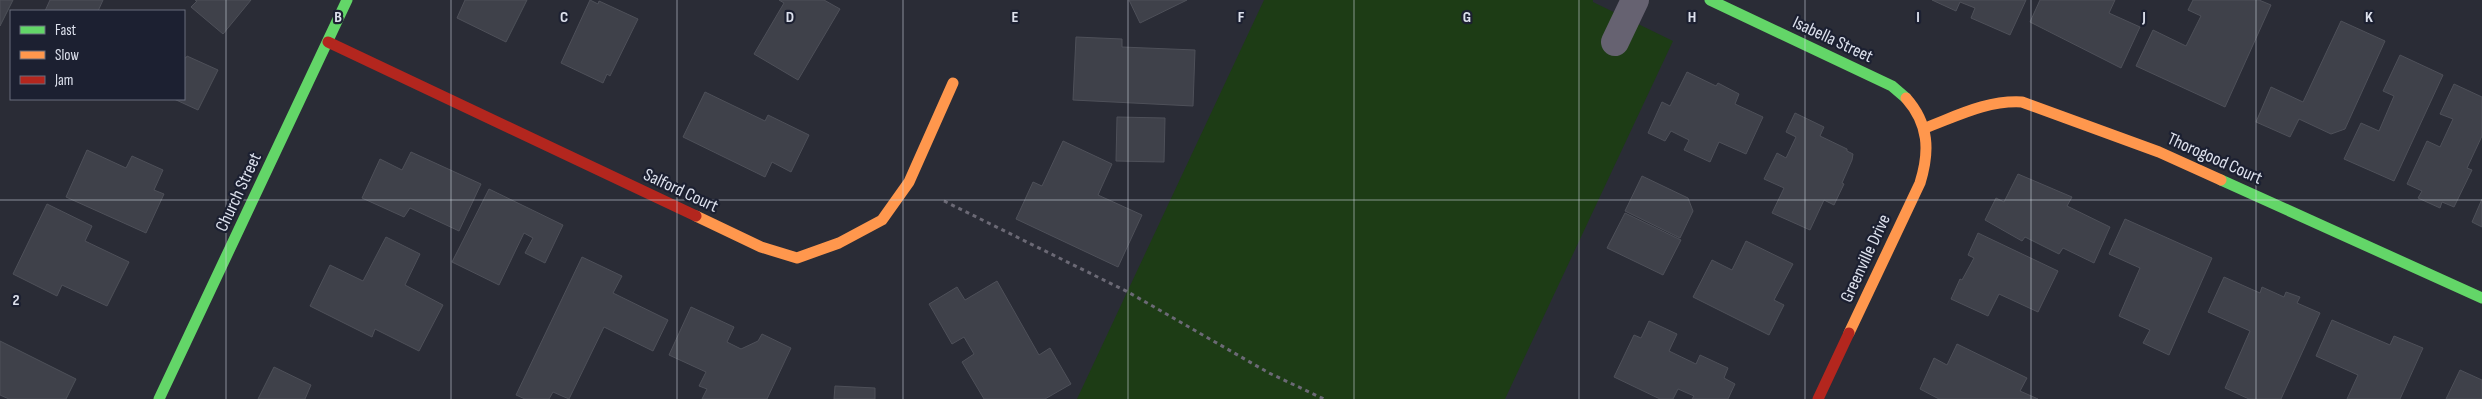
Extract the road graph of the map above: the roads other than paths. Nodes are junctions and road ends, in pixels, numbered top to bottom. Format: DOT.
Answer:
graph roads {
  1 [pos="347,0"];
  2 [pos="1635,0"];
  3 [pos="1710,0"];
  4 [pos="328,42"];
  5 [pos="1615,42"];
  6 [pos="953,83"];
  7 [pos="1925,128"];
  8 [pos="2482,298"];
  9 [pos="159,399"];
  10 [pos="1818,399"];
  1 -- 4 [label="street, Church Street"];
  2 -- 5 [label="street"];
  3 -- 7 [label="street, Isabella Street"];
  4 -- 6 [label="street, Salford Court"];
  4 -- 9 [label="street, Church Street"];
  7 -- 8 [label="street, Thorogood Court"];
  7 -- 10 [label="street, Greenville Drive"];
}
